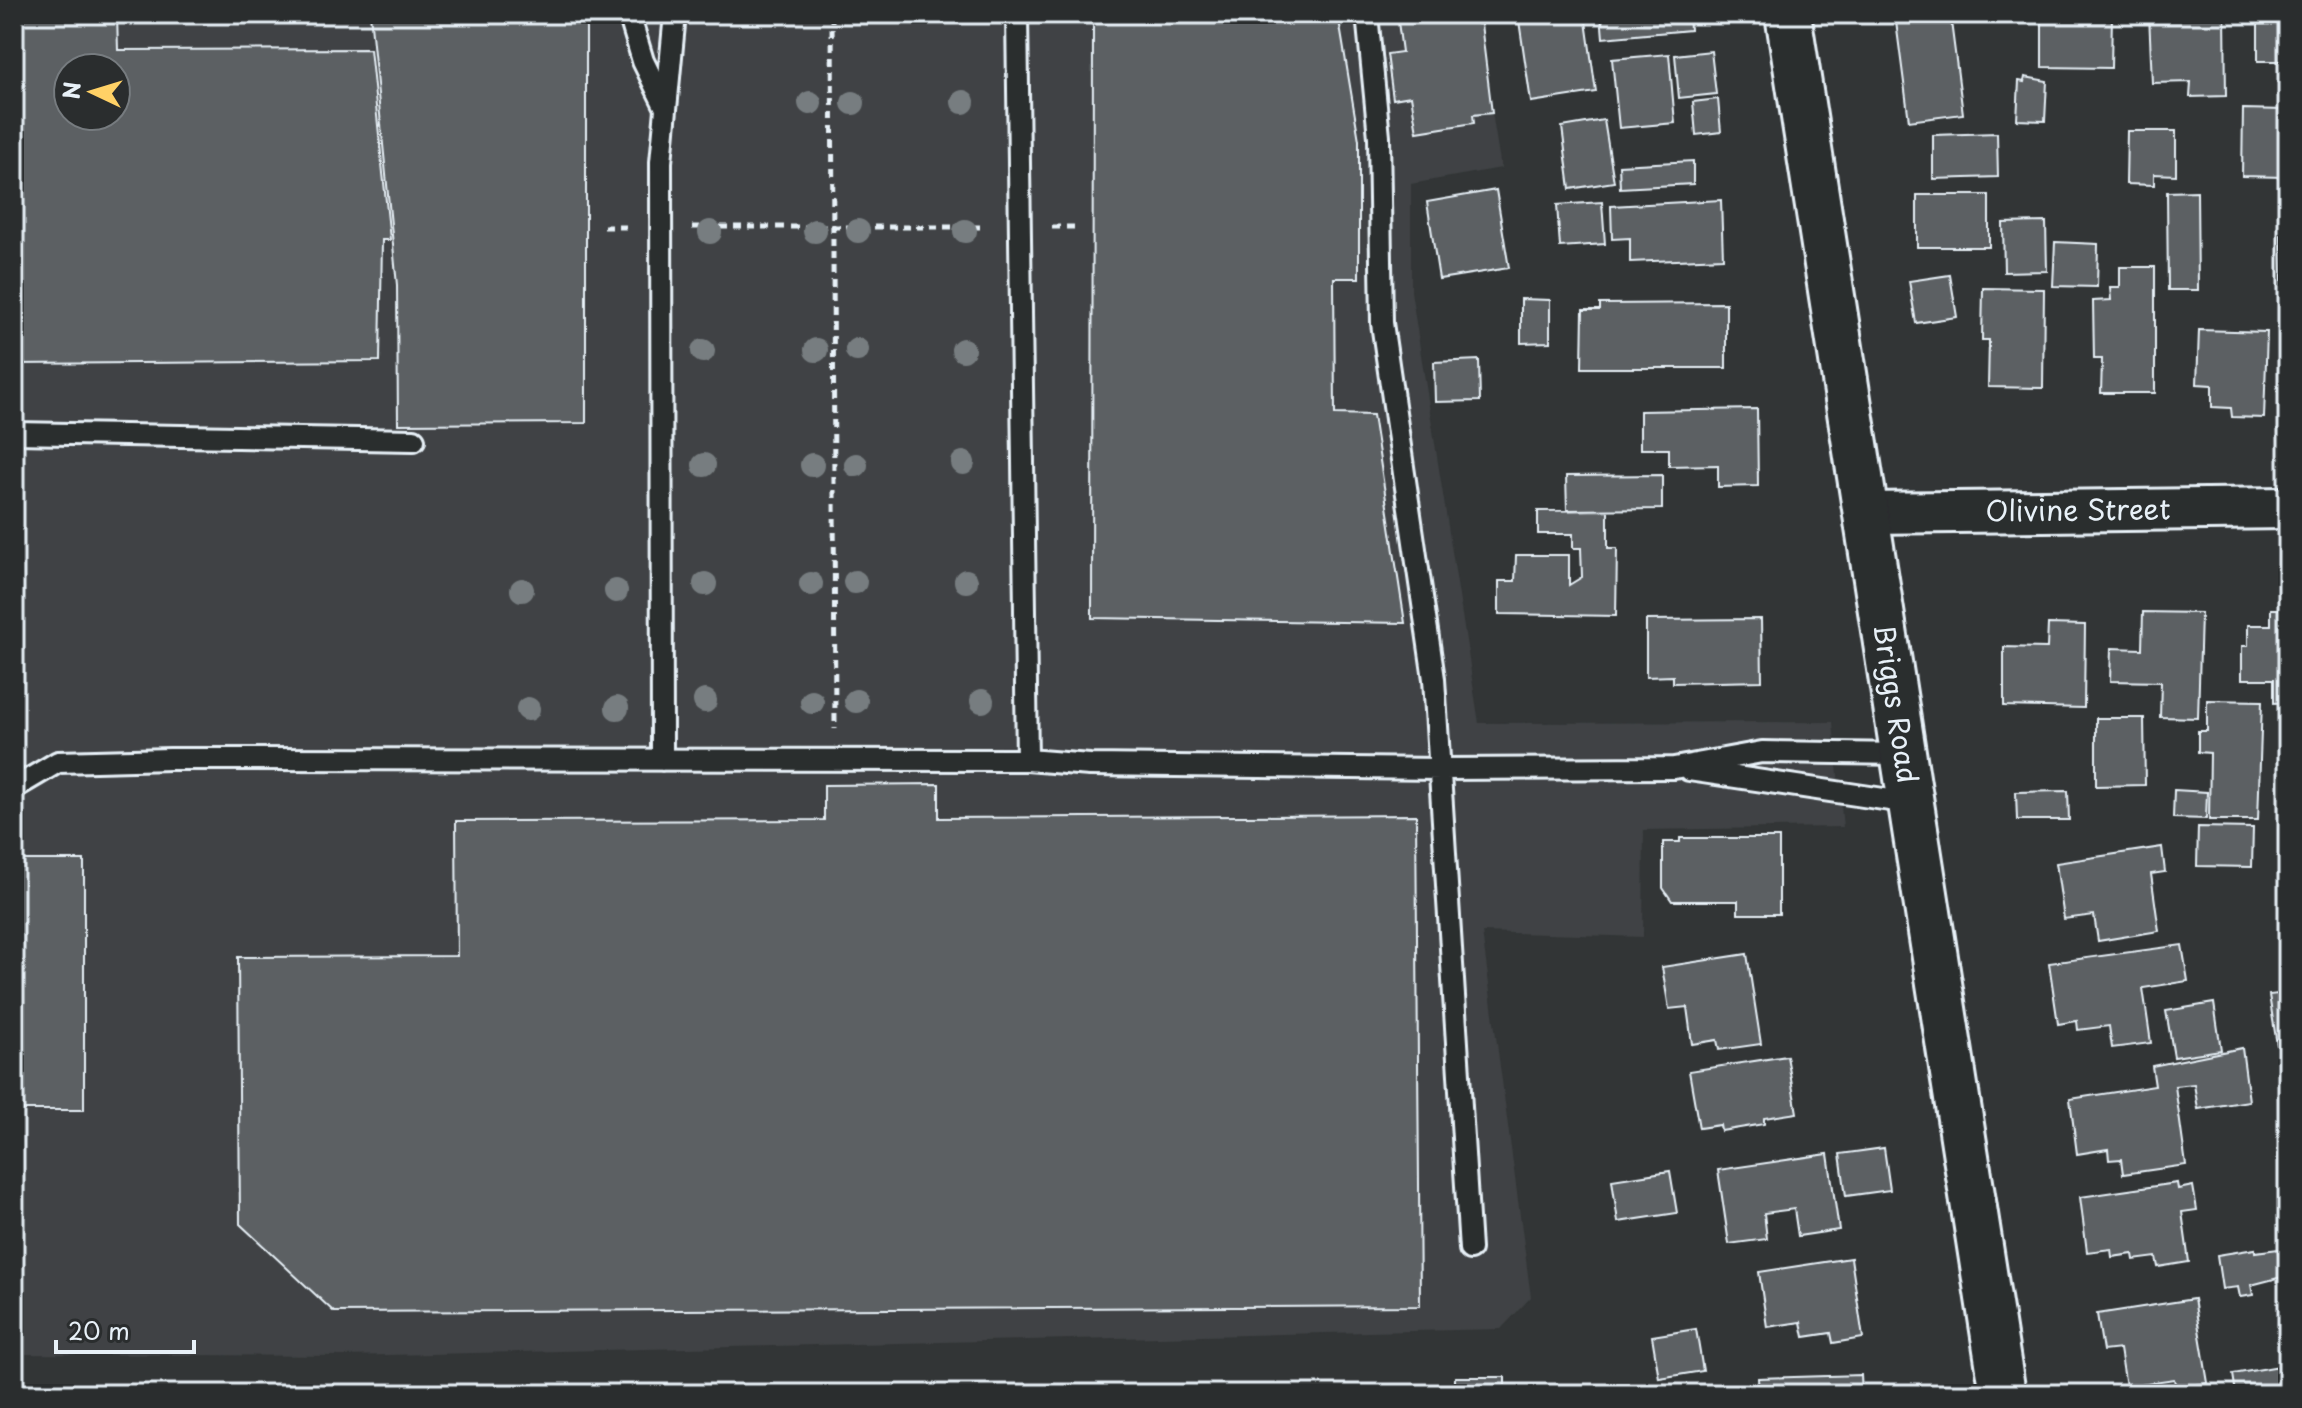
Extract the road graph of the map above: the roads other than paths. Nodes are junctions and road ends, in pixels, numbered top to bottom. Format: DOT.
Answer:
graph roads {
  1 [pos="629,14"];
  2 [pos="675,14"];
  3 [pos="1017,14"];
  4 [pos="1367,14"];
  5 [pos="1788,14"];
  6 [pos="666,108"];
  7 [pos="14,433"];
  8 [pos="414,440"];
  9 [pos="2288,508"];
  10 [pos="1866,513"];
  11 [pos="1903,754"];
  12 [pos="662,760"];
  13 [pos="1027,760"];
  14 [pos="1674,768"];
  15 [pos="1441,769"];
  16 [pos="14,788"];
  17 [pos="1910,803"];
  18 [pos="1470,1249"];
  19 [pos="2003,1394"];
  1 -- 6 [label="lane"];
  2 -- 6 [label="lane"];
  3 -- 13 [label="lane"];
  4 -- 15 [label="lane"];
  5 -- 10 [label="main road, Briggs Road"];
  6 -- 12 [label="lane"];
  7 -- 8 [label="lane"];
  9 -- 10 [label="street, Olivine Street"];
  10 -- 11 [label="main road, Briggs Road"];
  11 -- 14 [label="lane"];
  11 -- 17 [label="main road, Briggs Road"];
  12 -- 13 [label="lane"];
  12 -- 16 [label="lane"];
  13 -- 15 [label="lane"];
  14 -- 15 [label="lane"];
  14 -- 17 [label="lane"];
  15 -- 18 [label="lane"];
  17 -- 19 [label="main road, Briggs Road"];
}
